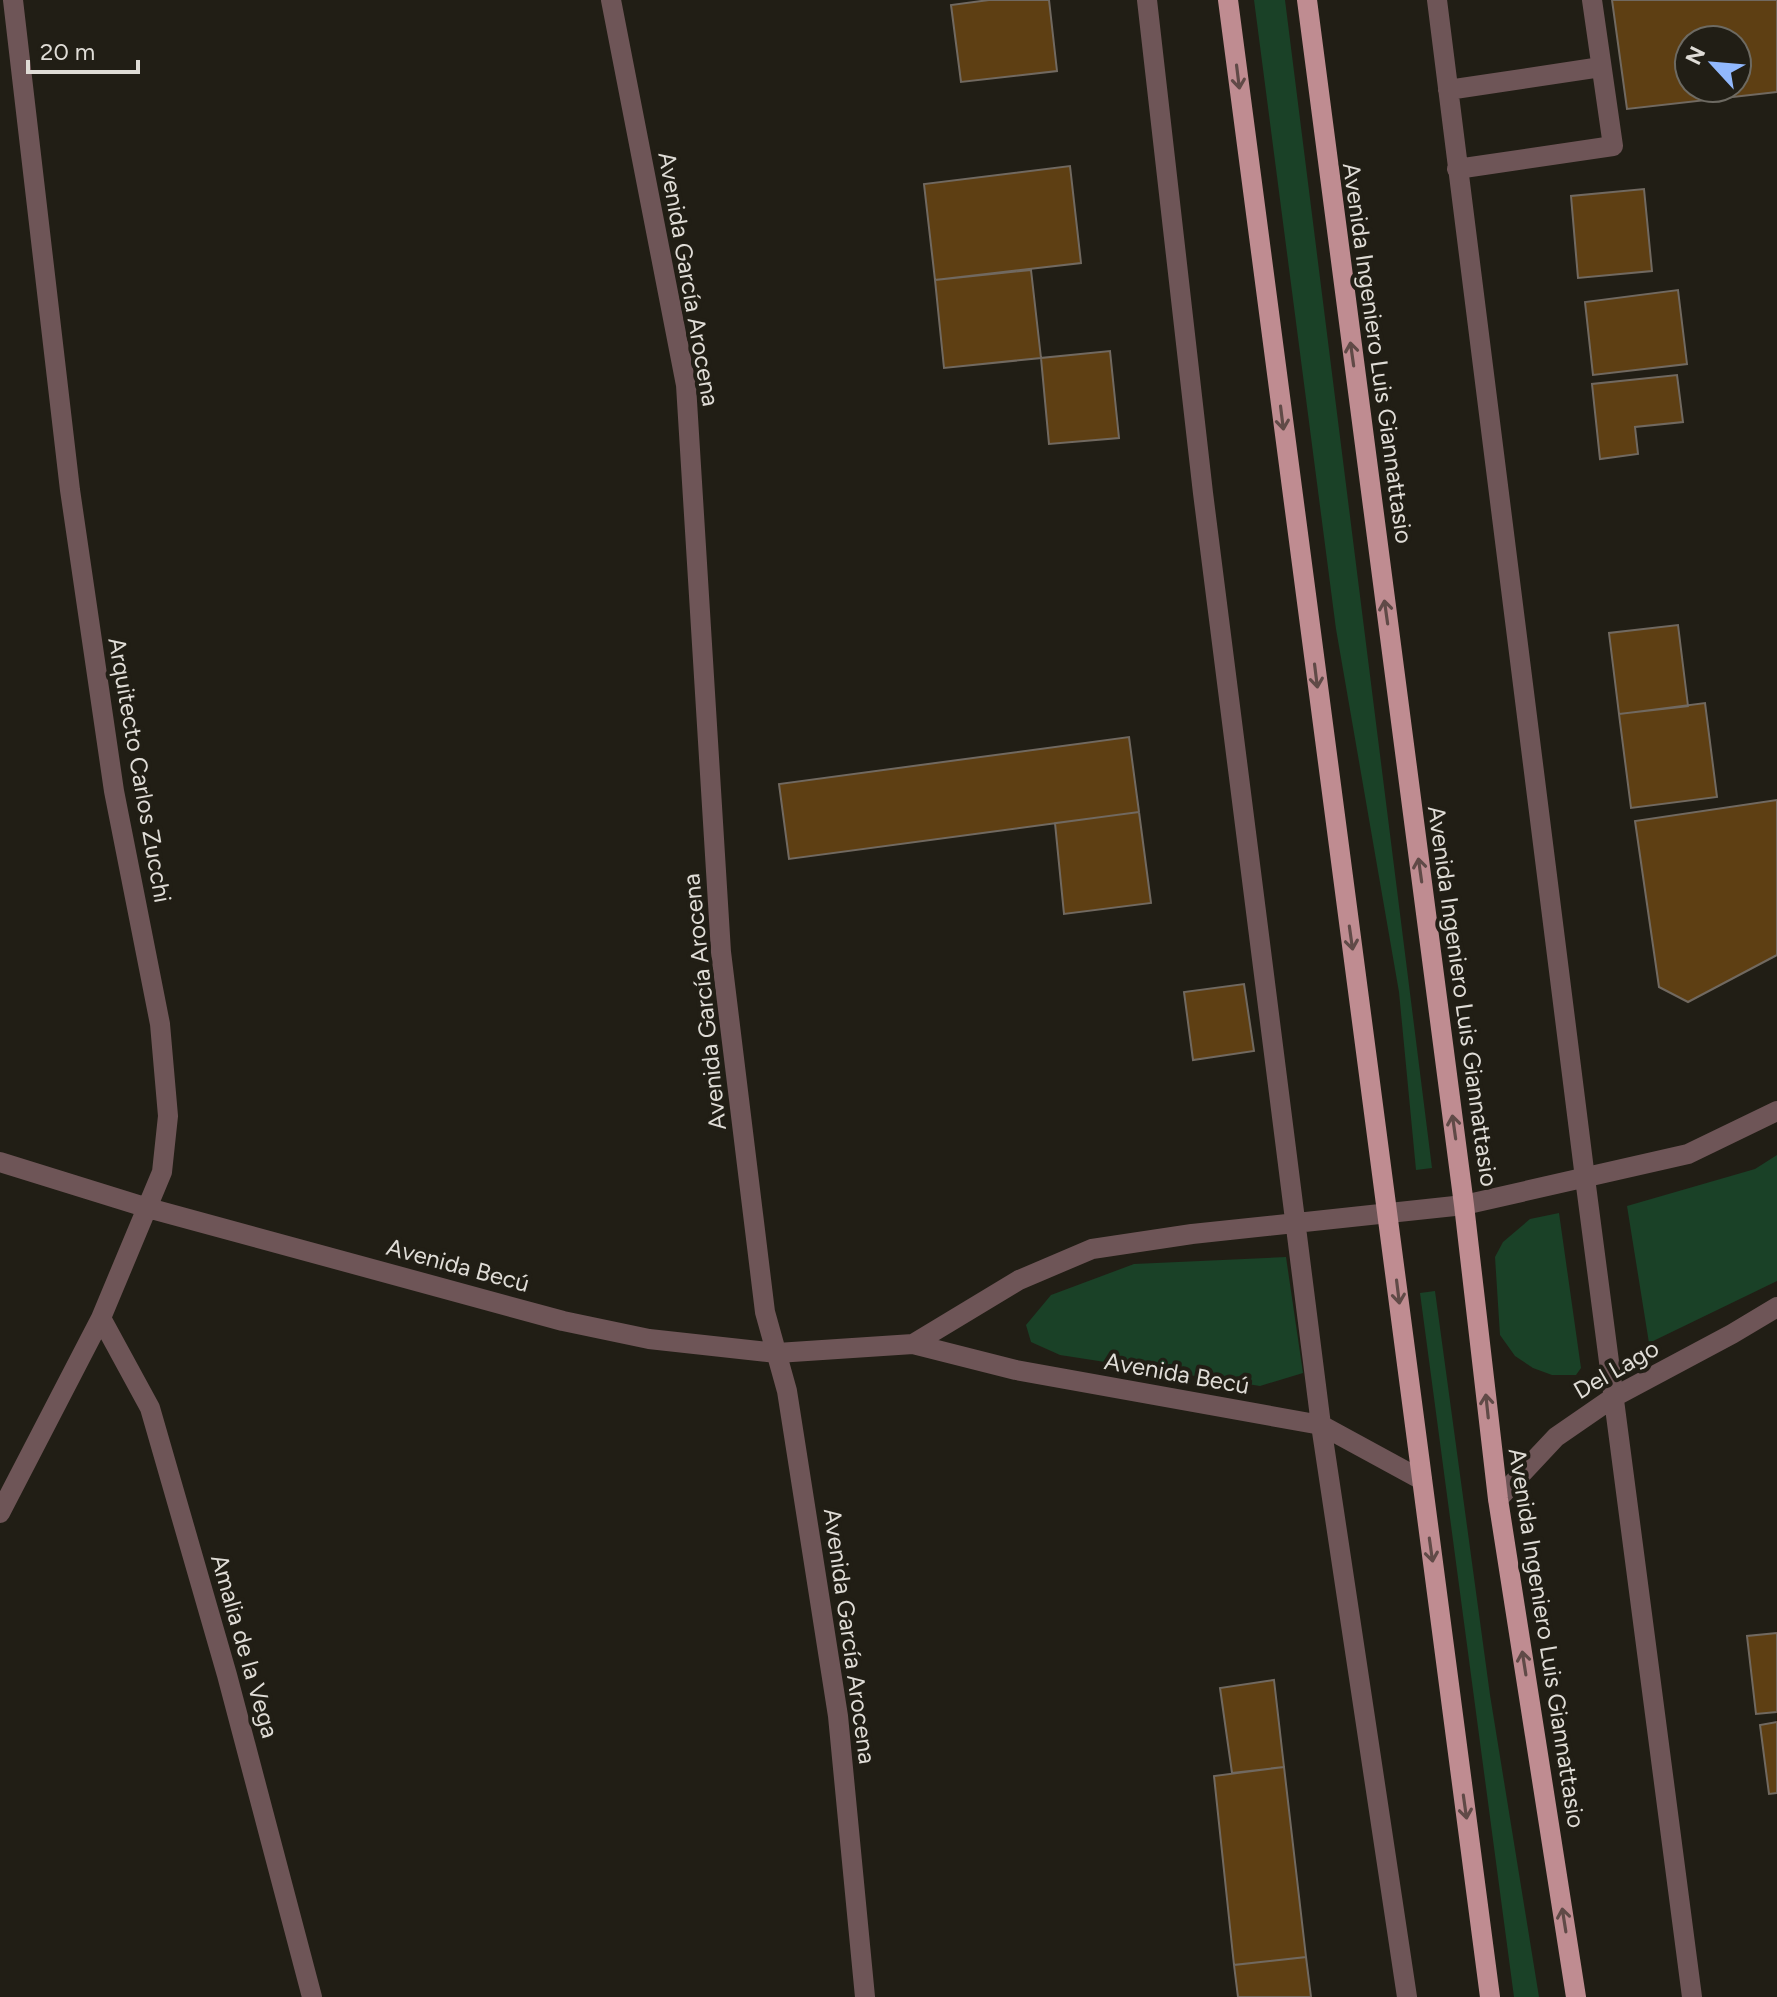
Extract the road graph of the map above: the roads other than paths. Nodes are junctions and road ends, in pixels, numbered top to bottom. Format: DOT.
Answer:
graph roads {
  1 [pos="13,0"];
  2 [pos="611,0"];
  3 [pos="1147,0"];
  4 [pos="1228,0"];
  5 [pos="1307,0"];
  6 [pos="1592,0"];
  7 [pos="1444,1"];
  8 [pos="1601,67"];
  9 [pos="1448,90"];
  10 [pos="1457,169"];
  11 [pos="1777,1111"];
  12 [pos="0,1162"];
  13 [pos="1585,1178"];
  14 [pos="1464,1205"];
  15 [pos="148,1208"];
  16 [pos="1388,1214"];
  17 [pos="1297,1224"];
  18 [pos="1777,1307"];
  19 [pos="101,1318"];
  20 [pos="913,1344"];
  21 [pos="777,1353"];
  22 [pos="1614,1397"];
  23 [pos="1321,1425"];
  24 [pos="1422,1480"];
  25 [pos="1498,1499"];
  26 [pos="0,1513"];
  27 [pos="312,1997"];
  28 [pos="865,1997"];
  29 [pos="1407,1997"];
  30 [pos="1490,1997"];
  31 [pos="1576,1997"];
  32 [pos="1692,1997"];
  1 -- 15 [label="street, Arquitecto Carlos Zucchi"];
  2 -- 21 [label="street, Avenida García Arocena"];
  3 -- 17 [label="street"];
  4 -- 16 [label="main road, one-way"];
  14 -- 5 [label="main road, Avenida Ingeniero Luis Giannattasio, one-way"];
  6 -- 8 [label="street"];
  7 -- 9 [label="street"];
  8 -- 9 [label="street"];
  8 -- 10 [label="street"];
  9 -- 10 [label="street"];
  10 -- 13 [label="street"];
  11 -- 13 [label="street, Avenida Becú"];
  12 -- 15 [label="street, Avenida Becú"];
  13 -- 14 [label="street, Avenida Becú"];
  13 -- 22 [label="street"];
  14 -- 16 [label="street, Avenida Becú"];
  25 -- 14 [label="main road, Avenida Ingeniero Luis Giannattasio, one-way"];
  15 -- 19 [label="street, Arquitecto Carlos Zucchi"];
  15 -- 21 [label="street, Avenida Becú"];
  16 -- 17 [label="street, Avenida Becú"];
  16 -- 24 [label="main road, one-way"];
  17 -- 20 [label="street, Avenida Becú"];
  17 -- 23 [label="street"];
  18 -- 22 [label="street, Del Lago"];
  19 -- 26 [label="street, Arquitecto Carlos Zucchi"];
  19 -- 27 [label="street, Amalia de la Vega"];
  20 -- 21 [label="street, Avenida Becú"];
  20 -- 23 [label="street, Avenida Becú"];
  21 -- 28 [label="street, Avenida García Arocena"];
  22 -- 25 [label="street, Del Lago"];
  22 -- 32 [label="street"];
  23 -- 24 [label="street, Avenida Becú"];
  23 -- 29 [label="street"];
  24 -- 30 [label="main road, one-way"];
  31 -- 25 [label="main road, Avenida Ingeniero Luis Giannattasio, one-way"];
}
